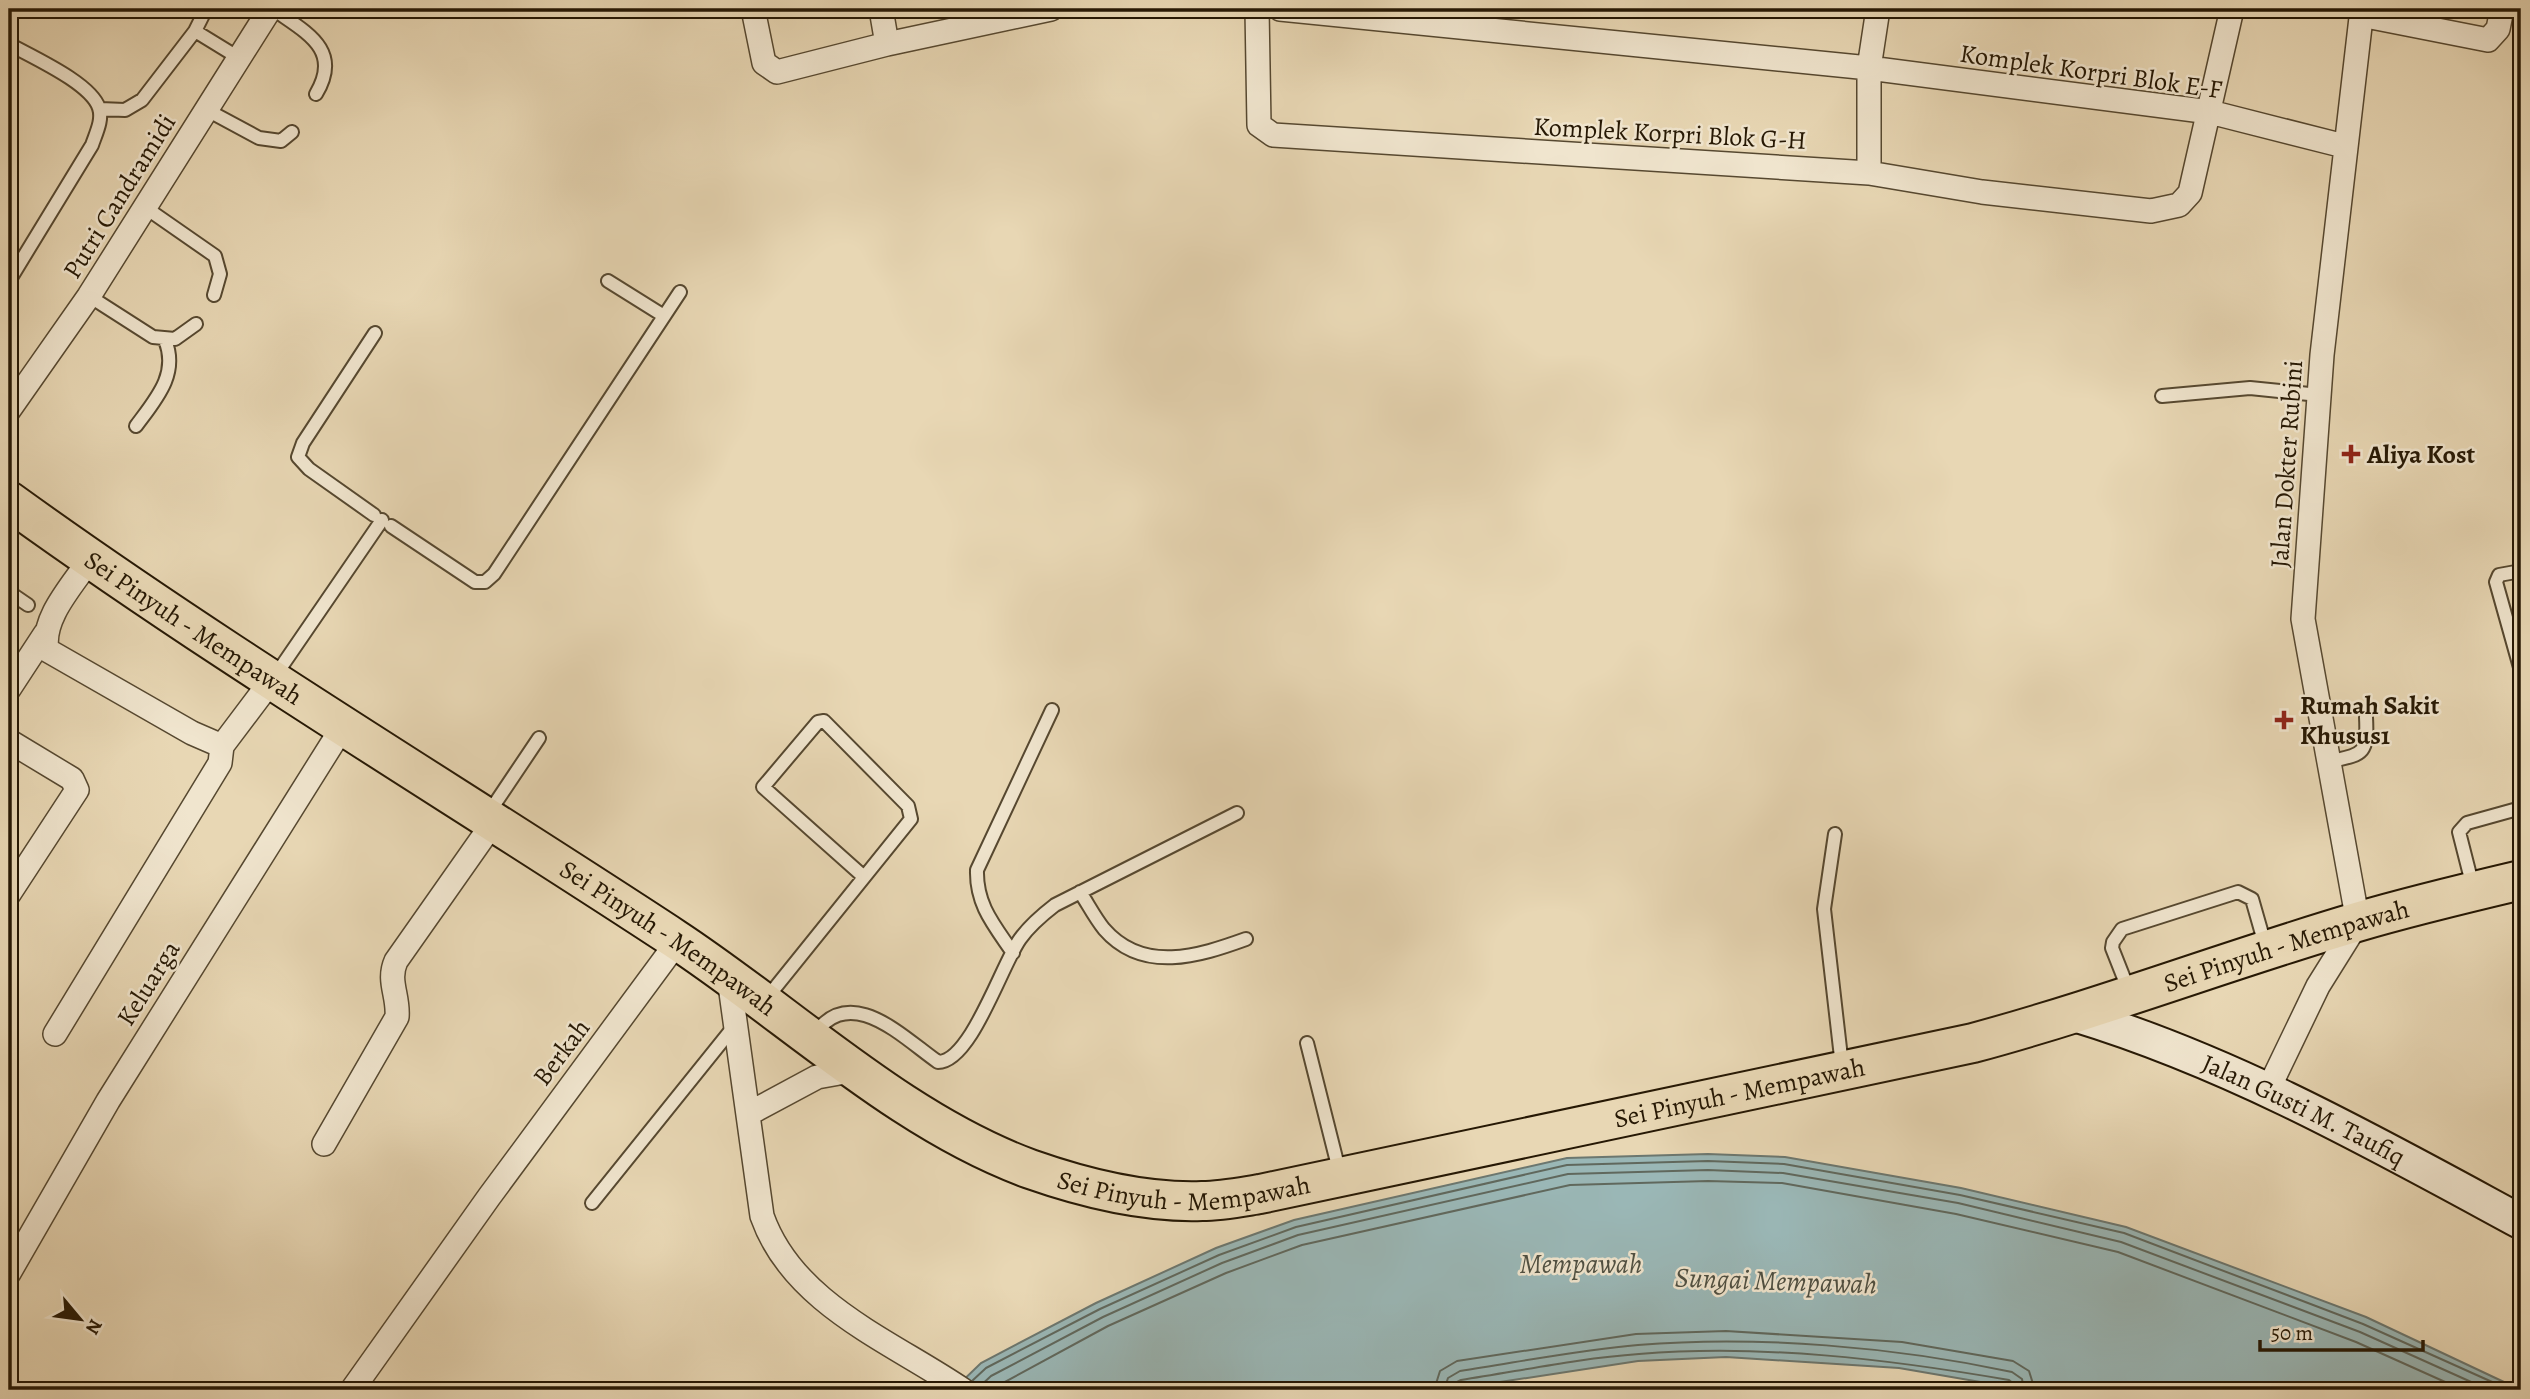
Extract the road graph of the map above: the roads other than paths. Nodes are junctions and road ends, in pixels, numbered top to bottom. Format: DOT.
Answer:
graph roads {
  1 [pos="206,9"];
  2 [pos="272,9"];
  3 [pos="753,9"];
  4 [pos="881,9"];
  5 [pos="1051,9"];
  6 [pos="1257,9"];
  7 [pos="1280,9"];
  8 [pos="1878,9"];
  9 [pos="2232,9"];
  10 [pos="2502,9"];
  11 [pos="2362,12"];
  12 [pos="1012,13"];
  13 [pos="195,31"];
  14 [pos="9,44"];
  15 [pos="887,44"];
  16 [pos="239,58"];
  17 [pos="1869,68"];
  18 [pos="316,94"];
  19 [pos="100,109"];
  20 [pos="207,110"];
  21 [pos="2210,112"];
  22 [pos="292,132"];
  23 [pos="2344,146"];
  24 [pos="1869,173"];
  25 [pos="146,208"];
  26 [pos="9,281"];
  27 [pos="608,281"];
  28 [pos="680,292"];
  29 [pos="214,295"];
  30 [pos="89,296"];
  31 [pos="664,316"];
  32 [pos="195,324"];
  33 [pos="375,332"];
  34 [pos="165,340"];
  35 [pos="2319,395"];
  36 [pos="2162,396"];
  37 [pos="9,410"];
  38 [pos="136,426"];
  39 [pos="9,501"];
  40 [pos="382,521"];
  41 [pos="89,559"];
  42 [pos="2521,571"];
  43 [pos="9,592"];
  44 [pos="28,605"];
  45 [pos="45,634"];
  46 [pos="2521,671"];
  47 [pos="271,681"];
  48 [pos="9,689"];
  49 [pos="1052,710"];
  50 [pos="2366,718"];
  51 [pos="342,728"];
  52 [pos="539,738"];
  53 [pos="9,741"];
  54 [pos="222,746"];
  55 [pos="2327,762"];
  56 [pos="2521,808"];
  57 [pos="1237,813"];
  58 [pos="489,821"];
  59 [pos="1835,834"];
  60 [pos="864,877"];
  61 [pos="2521,880"];
  62 [pos="2474,891"];
  63 [pos="1080,892"];
  64 [pos="9,894"];
  65 [pos="2358,922"];
  66 [pos="1246,939"];
  67 [pos="678,941"];
  68 [pos="2264,941"];
  69 [pos="1013,953"];
  70 [pos="2124,979"];
  71 [pos="749,1014"];
  72 [pos="2076,1015"];
  73 [pos="55,1034"];
  74 [pos="811,1040"];
  75 [pos="1307,1043"];
  76 [pos="1843,1069"];
  77 [pos="856,1070"];
  78 [pos="2268,1090"];
  79 [pos="750,1113"];
  80 [pos="324,1144"];
  81 [pos="1340,1178"];
  82 [pos="592,1203"];
  83 [pos="2521,1223"];
  84 [pos="9,1273"];
  85 [pos="352,1390"];
  86 [pos="963,1390"];
  1 -- 13 [label="lane"];
  2 -- 16 [label="street, Putri Candramidi"];
  2 -- 18 [label="lane"];
  3 -- 15 [label="street"];
  4 -- 15 [label="street"];
  5 -- 12 [label="street"];
  6 -- 24 [label="street, Komplek Korpri Blok G-H"];
  7 -- 17 [label="street, Komplek Korpri Blok E-F"];
  8 -- 17 [label="street"];
  9 -- 21 [label="street"];
  10 -- 11 [label="street"];
  11 -- 23 [label="street, Jalan Dokter Rubini"];
  12 -- 15 [label="street"];
  13 -- 16 [label="lane"];
  13 -- 19 [label="lane"];
  14 -- 19 [label="lane"];
  16 -- 20 [label="street, Putri Candramidi"];
  17 -- 21 [label="street, Komplek Korpri Blok E-F"];
  17 -- 24 [label="street"];
  19 -- 26 [label="lane"];
  20 -- 22 [label="lane"];
  20 -- 25 [label="street, Putri Candramidi"];
  21 -- 23 [label="street, Komplek Korpri Blok E-F"];
  21 -- 24 [label="street, Komplek Korpri Blok G-H"];
  23 -- 35 [label="street, Jalan Dokter Rubini"];
  25 -- 29 [label="lane"];
  25 -- 30 [label="street, Putri Candramidi"];
  27 -- 31 [label="lane"];
  28 -- 31 [label="lane"];
  30 -- 34 [label="lane"];
  30 -- 37 [label="street, Putri Candramidi"];
  31 -- 40 [label="lane"];
  32 -- 34 [label="lane"];
  33 -- 40 [label="lane"];
  34 -- 38 [label="lane"];
  35 -- 36 [label="lane"];
  35 -- 55 [label="street, Jalan Dokter Rubini"];
  39 -- 41 [label="highway, Sei Pinyuh - Mempawah"];
  40 -- 47 [label="lane"];
  41 -- 45 [label="street"];
  41 -- 47 [label="highway, Sei Pinyuh - Mempawah"];
  42 -- 46 [label="lane"];
  43 -- 44 [label="lane"];
  45 -- 48 [label="street"];
  45 -- 54 [label="street"];
  47 -- 51 [label="highway, Sei Pinyuh - Mempawah"];
  47 -- 54 [label="street"];
  49 -- 69 [label="lane"];
  50 -- 55 [label="lane"];
  51 -- 58 [label="highway, Sei Pinyuh - Mempawah"];
  51 -- 84 [label="street, Keluarga"];
  52 -- 58 [label="lane"];
  53 -- 64 [label="street"];
  54 -- 73 [label="street"];
  55 -- 65 [label="street, Jalan Dokter Rubini"];
  56 -- 62 [label="lane"];
  57 -- 63 [label="lane"];
  58 -- 67 [label="highway, Sei Pinyuh - Mempawah"];
  58 -- 80 [label="street"];
  59 -- 76 [label="lane"];
  60 -- 60 [label="lane"];
  60 -- 71 [label="lane"];
  61 -- 62 [label="highway, Sei Pinyuh - Mempawah"];
  62 -- 65 [label="highway, Sei Pinyuh - Mempawah"];
  63 -- 66 [label="lane"];
  63 -- 69 [label="lane"];
  65 -- 68 [label="highway, Sei Pinyuh - Mempawah"];
  65 -- 78 [label="street"];
  67 -- 71 [label="highway, Sei Pinyuh - Mempawah"];
  67 -- 85 [label="street, Berkah"];
  68 -- 70 [label="highway, Sei Pinyuh - Mempawah"];
  68 -- 70 [label="lane"];
  69 -- 74 [label="lane"];
  70 -- 72 [label="highway, Sei Pinyuh - Mempawah"];
  71 -- 74 [label="highway, Sei Pinyuh - Mempawah"];
  71 -- 79 [label="street"];
  71 -- 82 [label="lane"];
  72 -- 76 [label="highway, Sei Pinyuh - Mempawah"];
  72 -- 78 [label="main road, Jalan Gusti M. Taufiq"];
  74 -- 77 [label="highway, Sei Pinyuh - Mempawah"];
  75 -- 81 [label="lane"];
  76 -- 81 [label="highway, Sei Pinyuh - Mempawah"];
  77 -- 79 [label="street"];
  77 -- 81 [label="highway, Sei Pinyuh - Mempawah"];
  78 -- 83 [label="main road, Jalan Gusti M. Taufiq"];
  79 -- 86 [label="street"];
}
